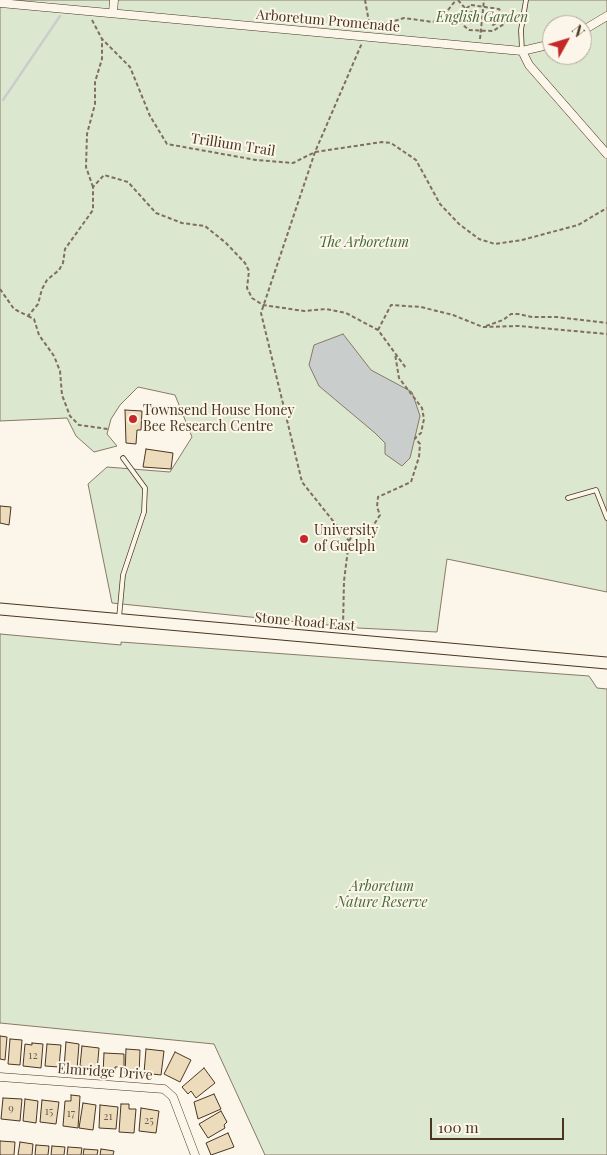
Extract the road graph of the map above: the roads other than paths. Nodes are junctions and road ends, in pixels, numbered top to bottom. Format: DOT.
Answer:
graph roads {
  1 [pos="114,0"];
  2 [pos="526,0"];
  3 [pos="0,2"];
  4 [pos="113,13"];
  5 [pos="607,16"];
  6 [pos="592,25"];
  7 [pos="542,46"];
  8 [pos="522,51"];
  9 [pos="607,154"];
  10 [pos="123,458"];
  11 [pos="568,498"];
  12 [pos="607,518"];
  13 [pos="0,609"];
  14 [pos="119,619"];
  15 [pos="607,663"];
  16 [pos="0,1077"];
  17 [pos="195,1155"];
  1 -- 4 [label="street"];
  2 -- 8 [label="lane"];
  3 -- 4 [label="street, Arboretum Promenade"];
  4 -- 8 [label="street, Arboretum Promenade"];
  5 -- 6 [label="street"];
  7 -- 8 [label="street, Arboretum Promenade"];
  8 -- 9 [label="street"];
  10 -- 14 [label="lane"];
  11 -- 12 [label="lane"];
  13 -- 14 [label="main road, Stone Road East"];
  14 -- 15 [label="main road, Stone Road East"];
  16 -- 17 [label="street, Elmridge Drive"];
}
